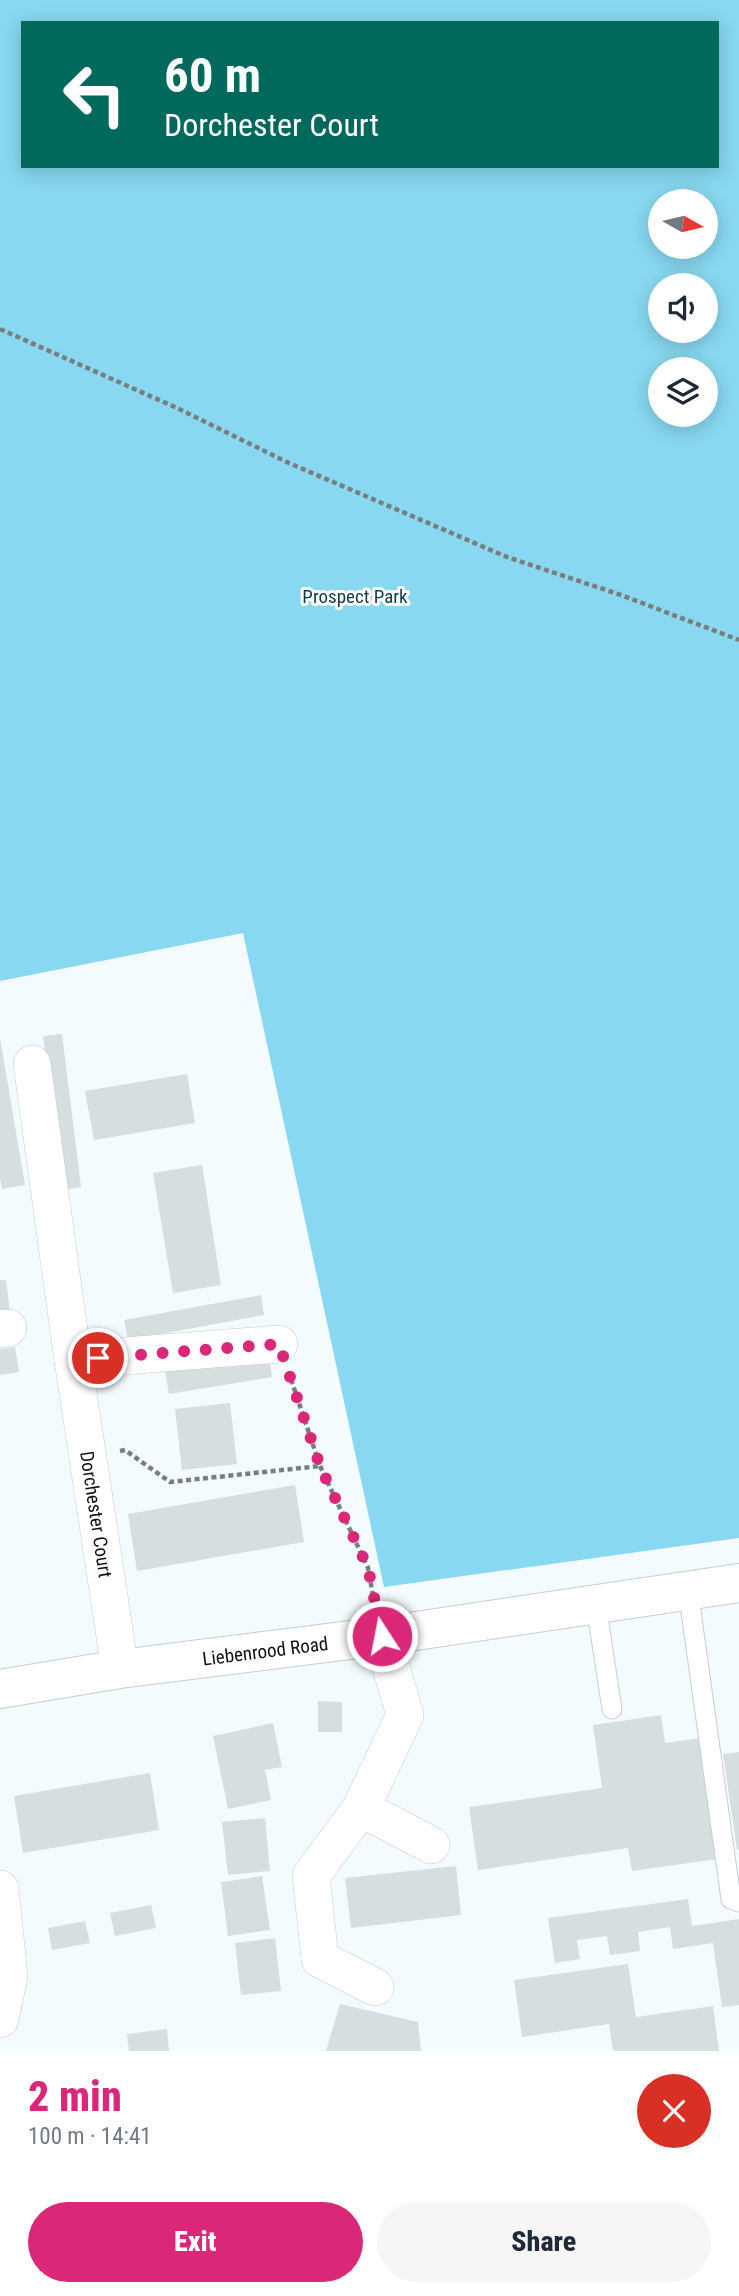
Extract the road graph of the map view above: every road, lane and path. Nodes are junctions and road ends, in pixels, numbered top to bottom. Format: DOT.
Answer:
graph roads {
  1 [pos="0,329"];
  2 [pos="739,640"];
  3 [pos="32,1064"];
  4 [pos="279,1344"];
  5 [pos="73,1360"];
  6 [pos="88,1456"];
  7 [pos="320,1466"];
  8 [pos="739,1583"];
  9 [pos="688,1590"];
  10 [pos="596,1605"];
  11 [pos="382,1636"];
  12 [pos="120,1669"];
  13 [pos="0,1689"];
  14 [pos="612,1709"];
  15 [pos="361,1808"];
  16 [pos="431,1845"];
  17 [pos="0,1889"];
  18 [pos="739,1902"];
  19 [pos="375,1987"];
  20 [pos="0,2020"];
  1 -- 2 [label="path"];
  3 -- 5 [label="street, Dorchester Court"];
  4 -- 5 [label="street"];
  4 -- 7 [label="path"];
  5 -- 6 [label="street, Dorchester Court"];
  6 -- 7 [label="path"];
  6 -- 12 [label="street, Dorchester Court"];
  7 -- 11 [label="path"];
  8 -- 9 [label="street, Liebenrood Road"];
  9 -- 10 [label="street, Liebenrood Road"];
  9 -- 18 [label="lane"];
  10 -- 11 [label="street, Liebenrood Road"];
  10 -- 14 [label="lane"];
  11 -- 12 [label="street, Liebenrood Road"];
  11 -- 15 [label="street"];
  12 -- 13 [label="street, Liebenrood Road"];
  15 -- 16 [label="street"];
  15 -- 19 [label="street"];
  17 -- 20 [label="street"];
}
